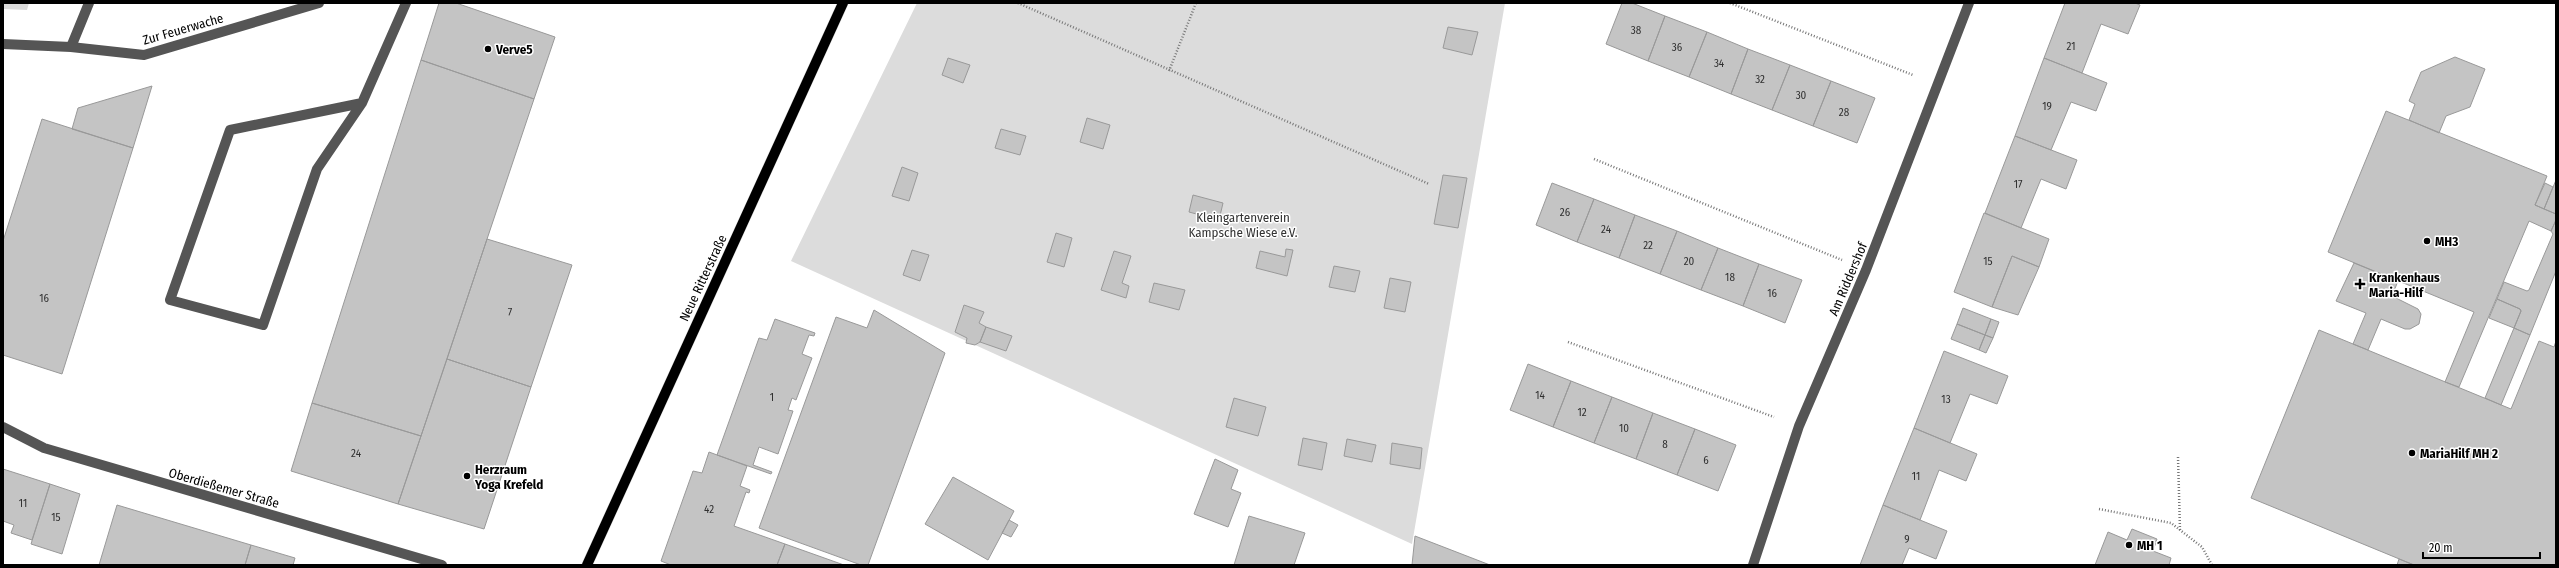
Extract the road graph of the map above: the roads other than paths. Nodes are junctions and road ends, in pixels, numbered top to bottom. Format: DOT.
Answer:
graph roads {
  1 [pos="89,3"];
  2 [pos="319,3"];
  3 [pos="406,3"];
  4 [pos="843,3"];
  5 [pos="1969,3"];
  6 [pos="3,44"];
  7 [pos="71,47"];
  8 [pos="362,103"];
  9 [pos="3,427"];
  10 [pos="442,565"];
  11 [pos="587,565"];
  12 [pos="1753,565"];
  1 -- 7 [label="street"];
  2 -- 7 [label="street, Zur Feuerwache"];
  3 -- 8 [label="street"];
  4 -- 11 [label="main road, Neue Ritterstraße"];
  5 -- 12 [label="street, Am Riddershof"];
  6 -- 7 [label="street, Zur Feuerwache"];
  8 -- 8 [label="street"];
  9 -- 10 [label="street, Oberdießemer Straße"];
}
